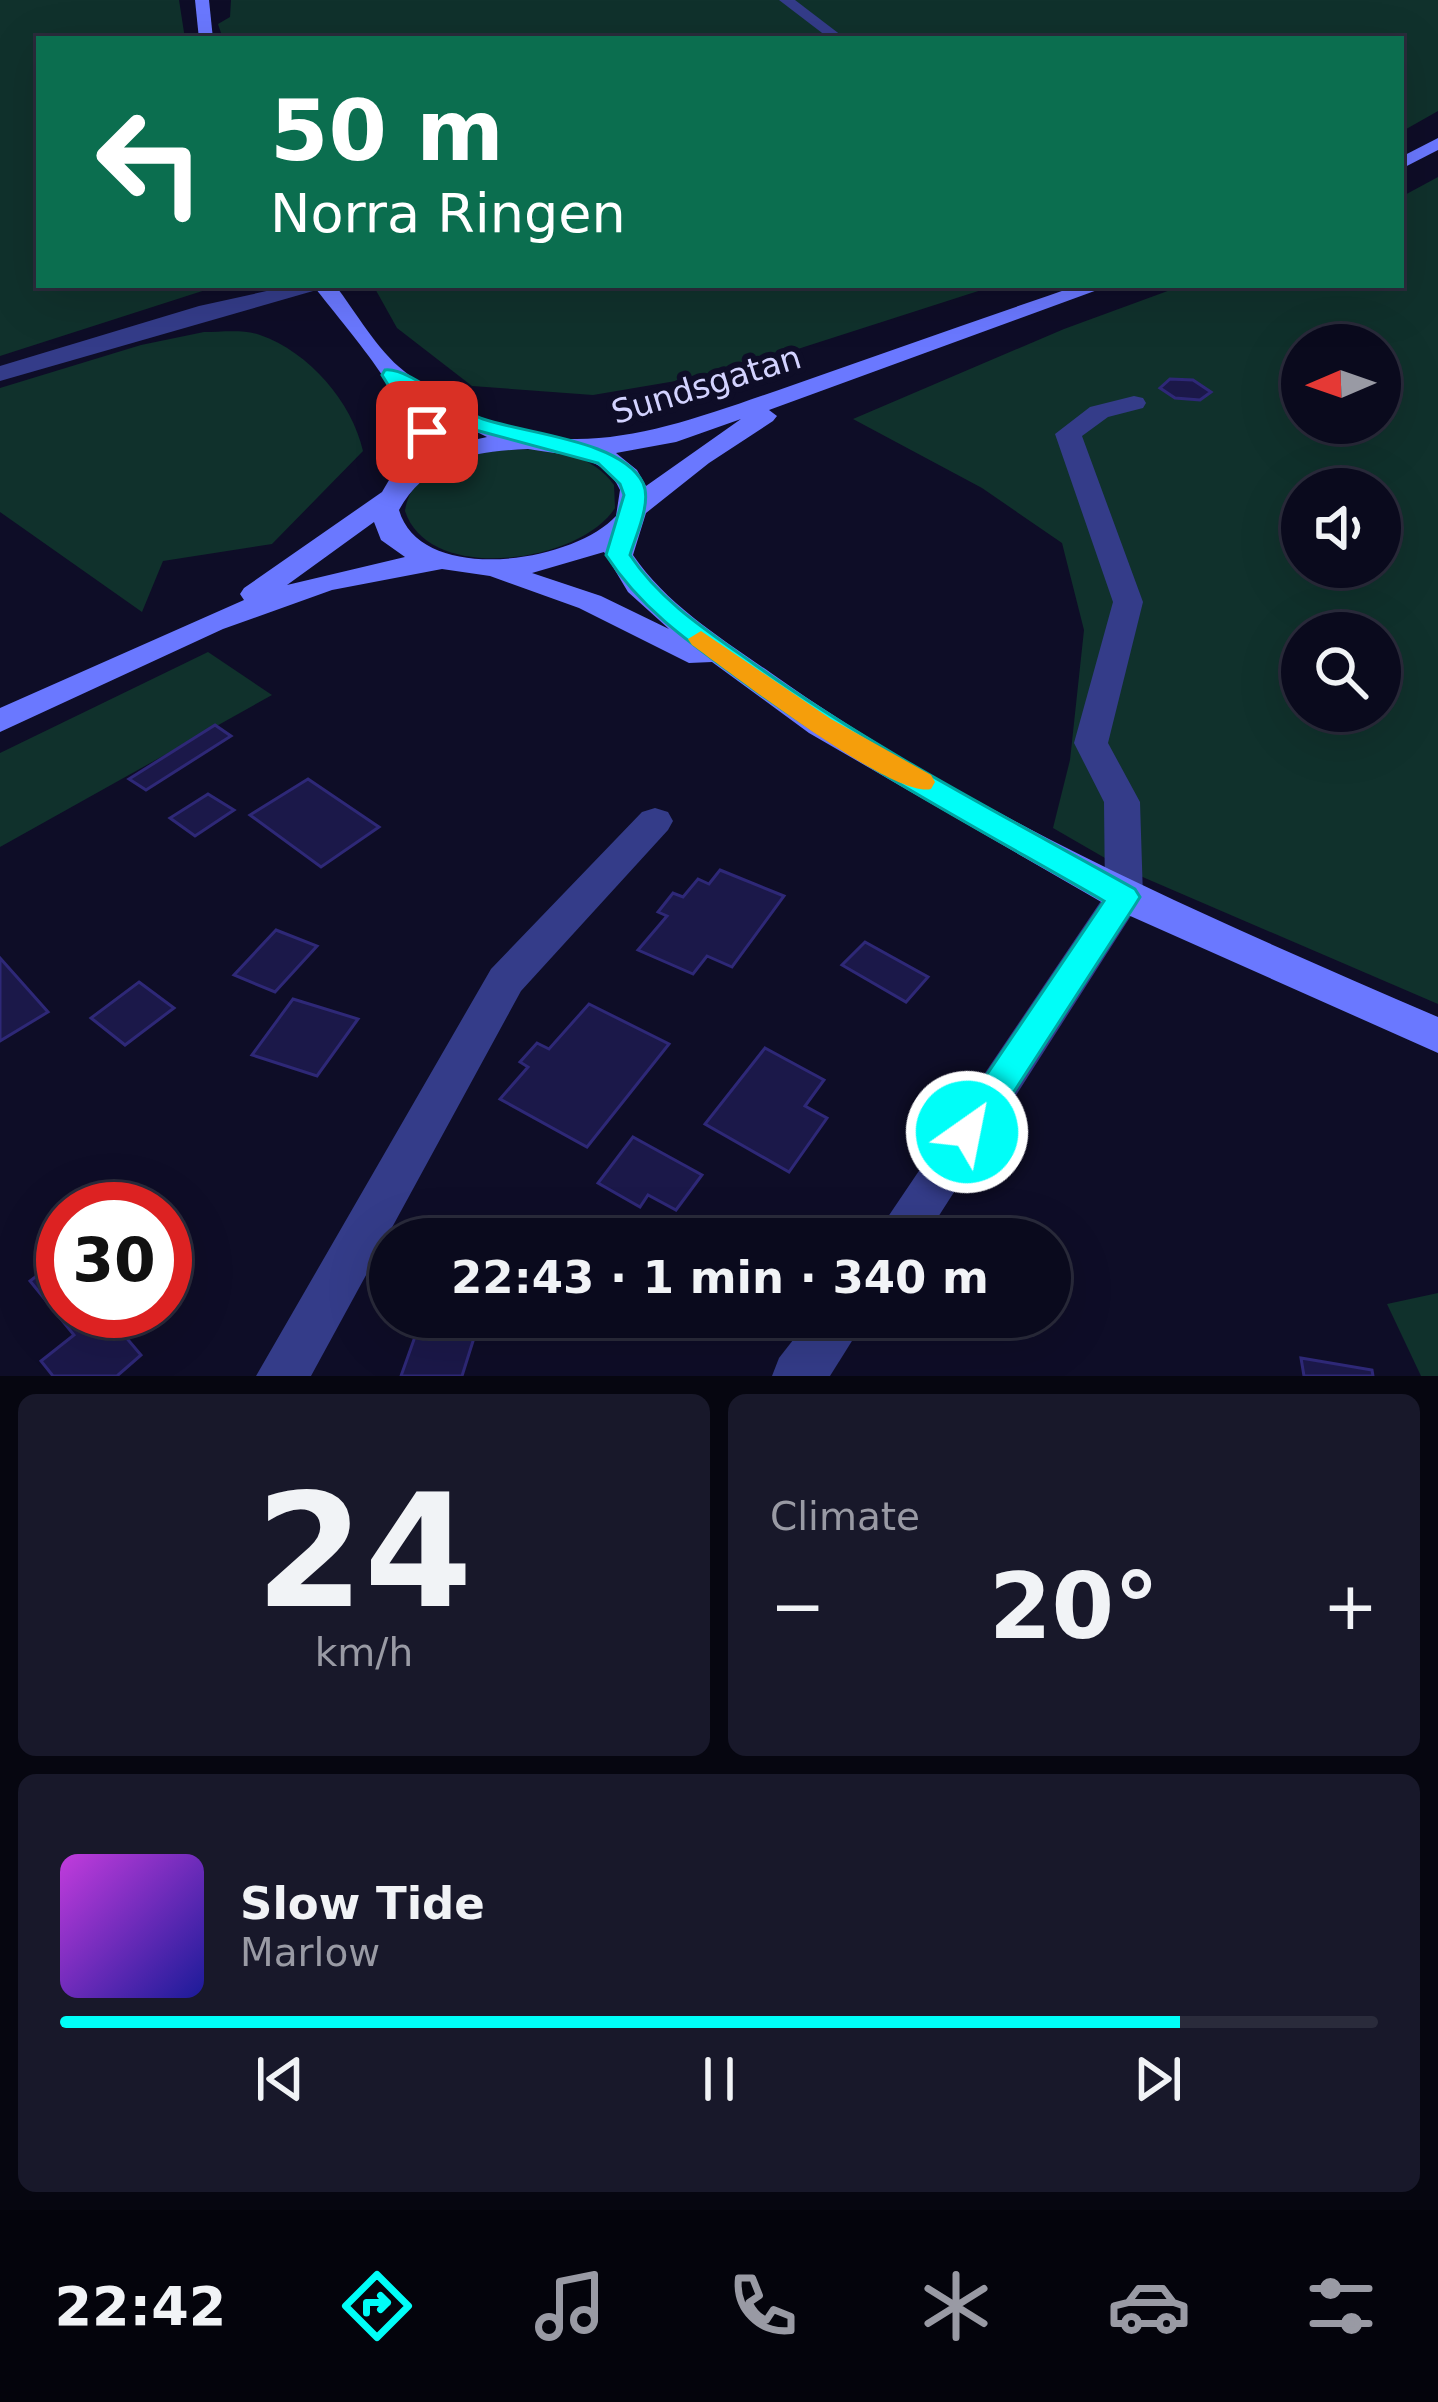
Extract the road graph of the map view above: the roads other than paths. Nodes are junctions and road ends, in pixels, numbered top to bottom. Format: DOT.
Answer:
graph roads {
  1 [pos="202,0"];
  2 [pos="786,0"];
  3 [pos="206,36"];
  4 [pos="835,36"];
  5 [pos="1438,143"];
  6 [pos="1404,162"];
  7 [pos="310,288"];
  8 [pos="326,288"];
  9 [pos="1092,288"];
  10 [pos="0,374"];
  11 [pos="392,375"];
  12 [pos="844,377"];
  13 [pos="1134,403"];
  14 [pos="530,441"];
  15 [pos="587,451"];
  16 [pos="424,464"];
  17 [pos="390,498"];
  18 [pos="630,517"];
  19 [pos="439,562"];
  20 [pos="488,570"];
  21 [pos="165,646"];
  22 [pos="766,689"];
  23 [pos="0,721"];
  24 [pos="656,821"];
  25 [pos="1124,897"];
  26 [pos="1438,1036"];
  27 [pos="911,1218"];
  28 [pos="826,1338"];
  29 [pos="281,1376"];
  30 [pos="798,1376"];
  1 -- 3 [label="main road"];
  2 -- 4 [label="street"];
  5 -- 6 [label="main road"];
  7 -- 10 [label="street"];
  8 -- 11 [label="main road"];
  9 -- 12 [label="main road, Sundsgatan"];
  11 -- 14 [label="main road"];
  11 -- 16 [label="main road"];
  12 -- 15 [label="main road, Sundsgatan"];
  12 -- 18 [label="main road, Sundsgatan"];
  13 -- 25 [label="street"];
  14 -- 15 [label="main road"];
  14 -- 16 [label="main road"];
  15 -- 18 [label="main road"];
  16 -- 17 [label="main road"];
  17 -- 19 [label="main road"];
  17 -- 21 [label="main road"];
  18 -- 20 [label="main road, Sundsgatan"];
  18 -- 22 [label="main road"];
  19 -- 20 [label="main road"];
  19 -- 21 [label="main road"];
  20 -- 22 [label="main road"];
  21 -- 23 [label="main road"];
  22 -- 25 [label="main road"];
  24 -- 29 [label="street"];
  25 -- 26 [label="main road"];
  25 -- 27 [label="street"];
  28 -- 30 [label="street"];
}
